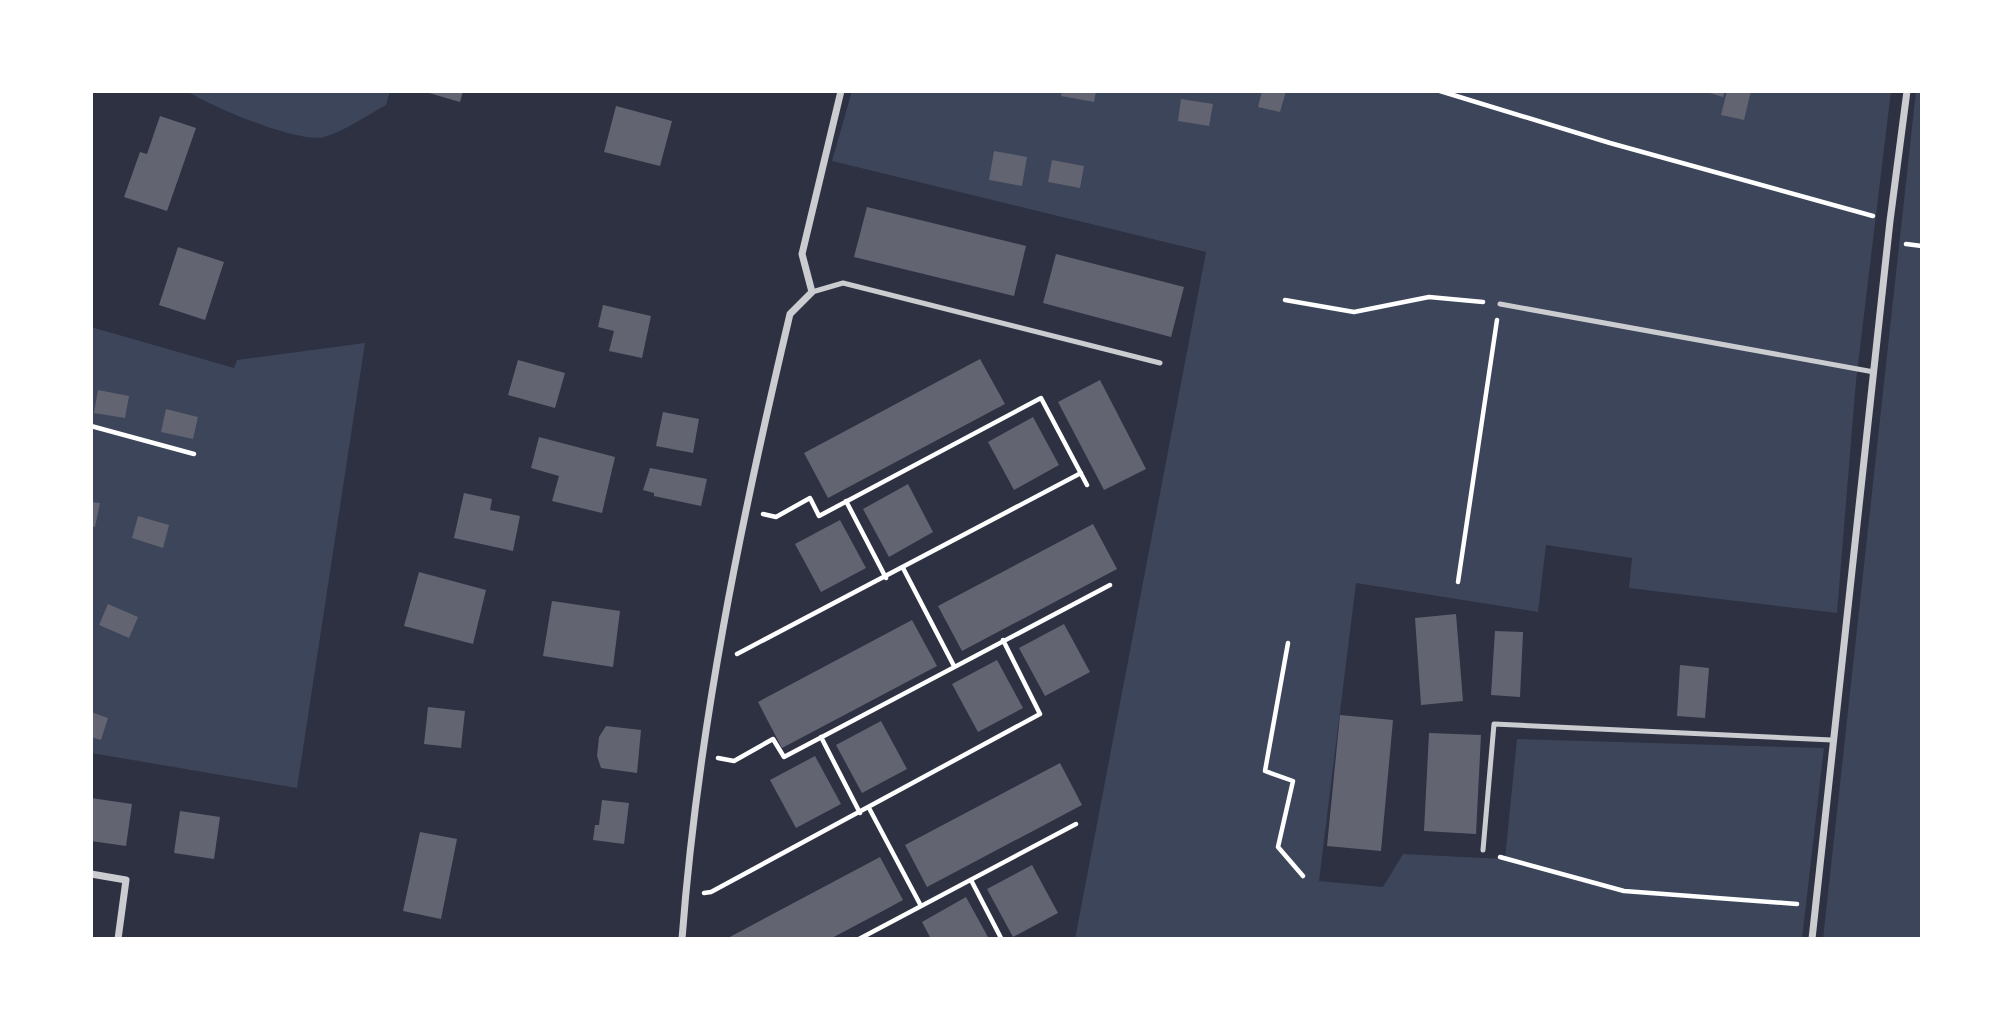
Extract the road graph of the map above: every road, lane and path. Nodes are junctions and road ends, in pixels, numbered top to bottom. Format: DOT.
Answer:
graph roads {
  1 [pos="841,91"];
  2 [pos="1440,91"];
  3 [pos="1907,91"];
  4 [pos="1890,221"];
  5 [pos="812,292"];
  6 [pos="1285,300"];
  7 [pos="1500,304"];
  8 [pos="1160,363"];
  9 [pos="1874,372"];
  10 [pos="91,426"];
  11 [pos="194,454"];
  12 [pos="1081,473"];
  13 [pos="1087,485"];
  14 [pos="846,501"];
  15 [pos="788,511"];
  16 [pos="903,568"];
  17 [pos="886,578"];
  18 [pos="1458,582"];
  19 [pos="1110,585"];
  20 [pos="1003,640"];
  21 [pos="1288,643"];
  22 [pos="719,653"];
  23 [pos="954,666"];
  24 [pos="821,737"];
  25 [pos="1832,740"];
  26 [pos="744,755"];
  27 [pos="869,808"];
  28 [pos="860,813"];
  29 [pos="1076,824"];
  30 [pos="1483,850"];
  31 [pos="91,874"];
  32 [pos="1303,876"];
  33 [pos="971,880"];
  34 [pos="685,894"];
  35 [pos="921,906"];
  36 [pos="1815,906"];
  37 [pos="1000,938"];
  38 [pos="118,939"];
  39 [pos="682,939"];
  40 [pos="859,939"];
  41 [pos="1812,939"];
  1 -- 5 [label="street"];
  2 -- 4 [label="path"];
  3 -- 4 [label="street"];
  4 -- 9 [label="street"];
  5 -- 8 [label="lane"];
  5 -- 22 [label="street"];
  6 -- 7 [label="path"];
  7 -- 9 [label="lane"];
  7 -- 18 [label="path"];
  9 -- 25 [label="street"];
  10 -- 11 [label="path"];
  12 -- 13 [label="path"];
  12 -- 14 [label="path"];
  12 -- 16 [label="path"];
  14 -- 15 [label="path"];
  14 -- 17 [label="path"];
  16 -- 17 [label="path"];
  16 -- 23 [label="path"];
  17 -- 22 [label="path"];
  19 -- 20 [label="path"];
  20 -- 23 [label="path"];
  20 -- 27 [label="path"];
  21 -- 32 [label="path"];
  22 -- 34 [label="street"];
  23 -- 24 [label="path"];
  24 -- 26 [label="path"];
  24 -- 28 [label="path"];
  25 -- 30 [label="lane"];
  25 -- 36 [label="street"];
  27 -- 28 [label="path"];
  27 -- 35 [label="path"];
  28 -- 34 [label="path"];
  29 -- 33 [label="path"];
  30 -- 36 [label="path"];
  31 -- 38 [label="street"];
  33 -- 35 [label="path"];
  33 -- 37 [label="path"];
  34 -- 39 [label="street"];
  35 -- 40 [label="path"];
  36 -- 41 [label="street"];
}
